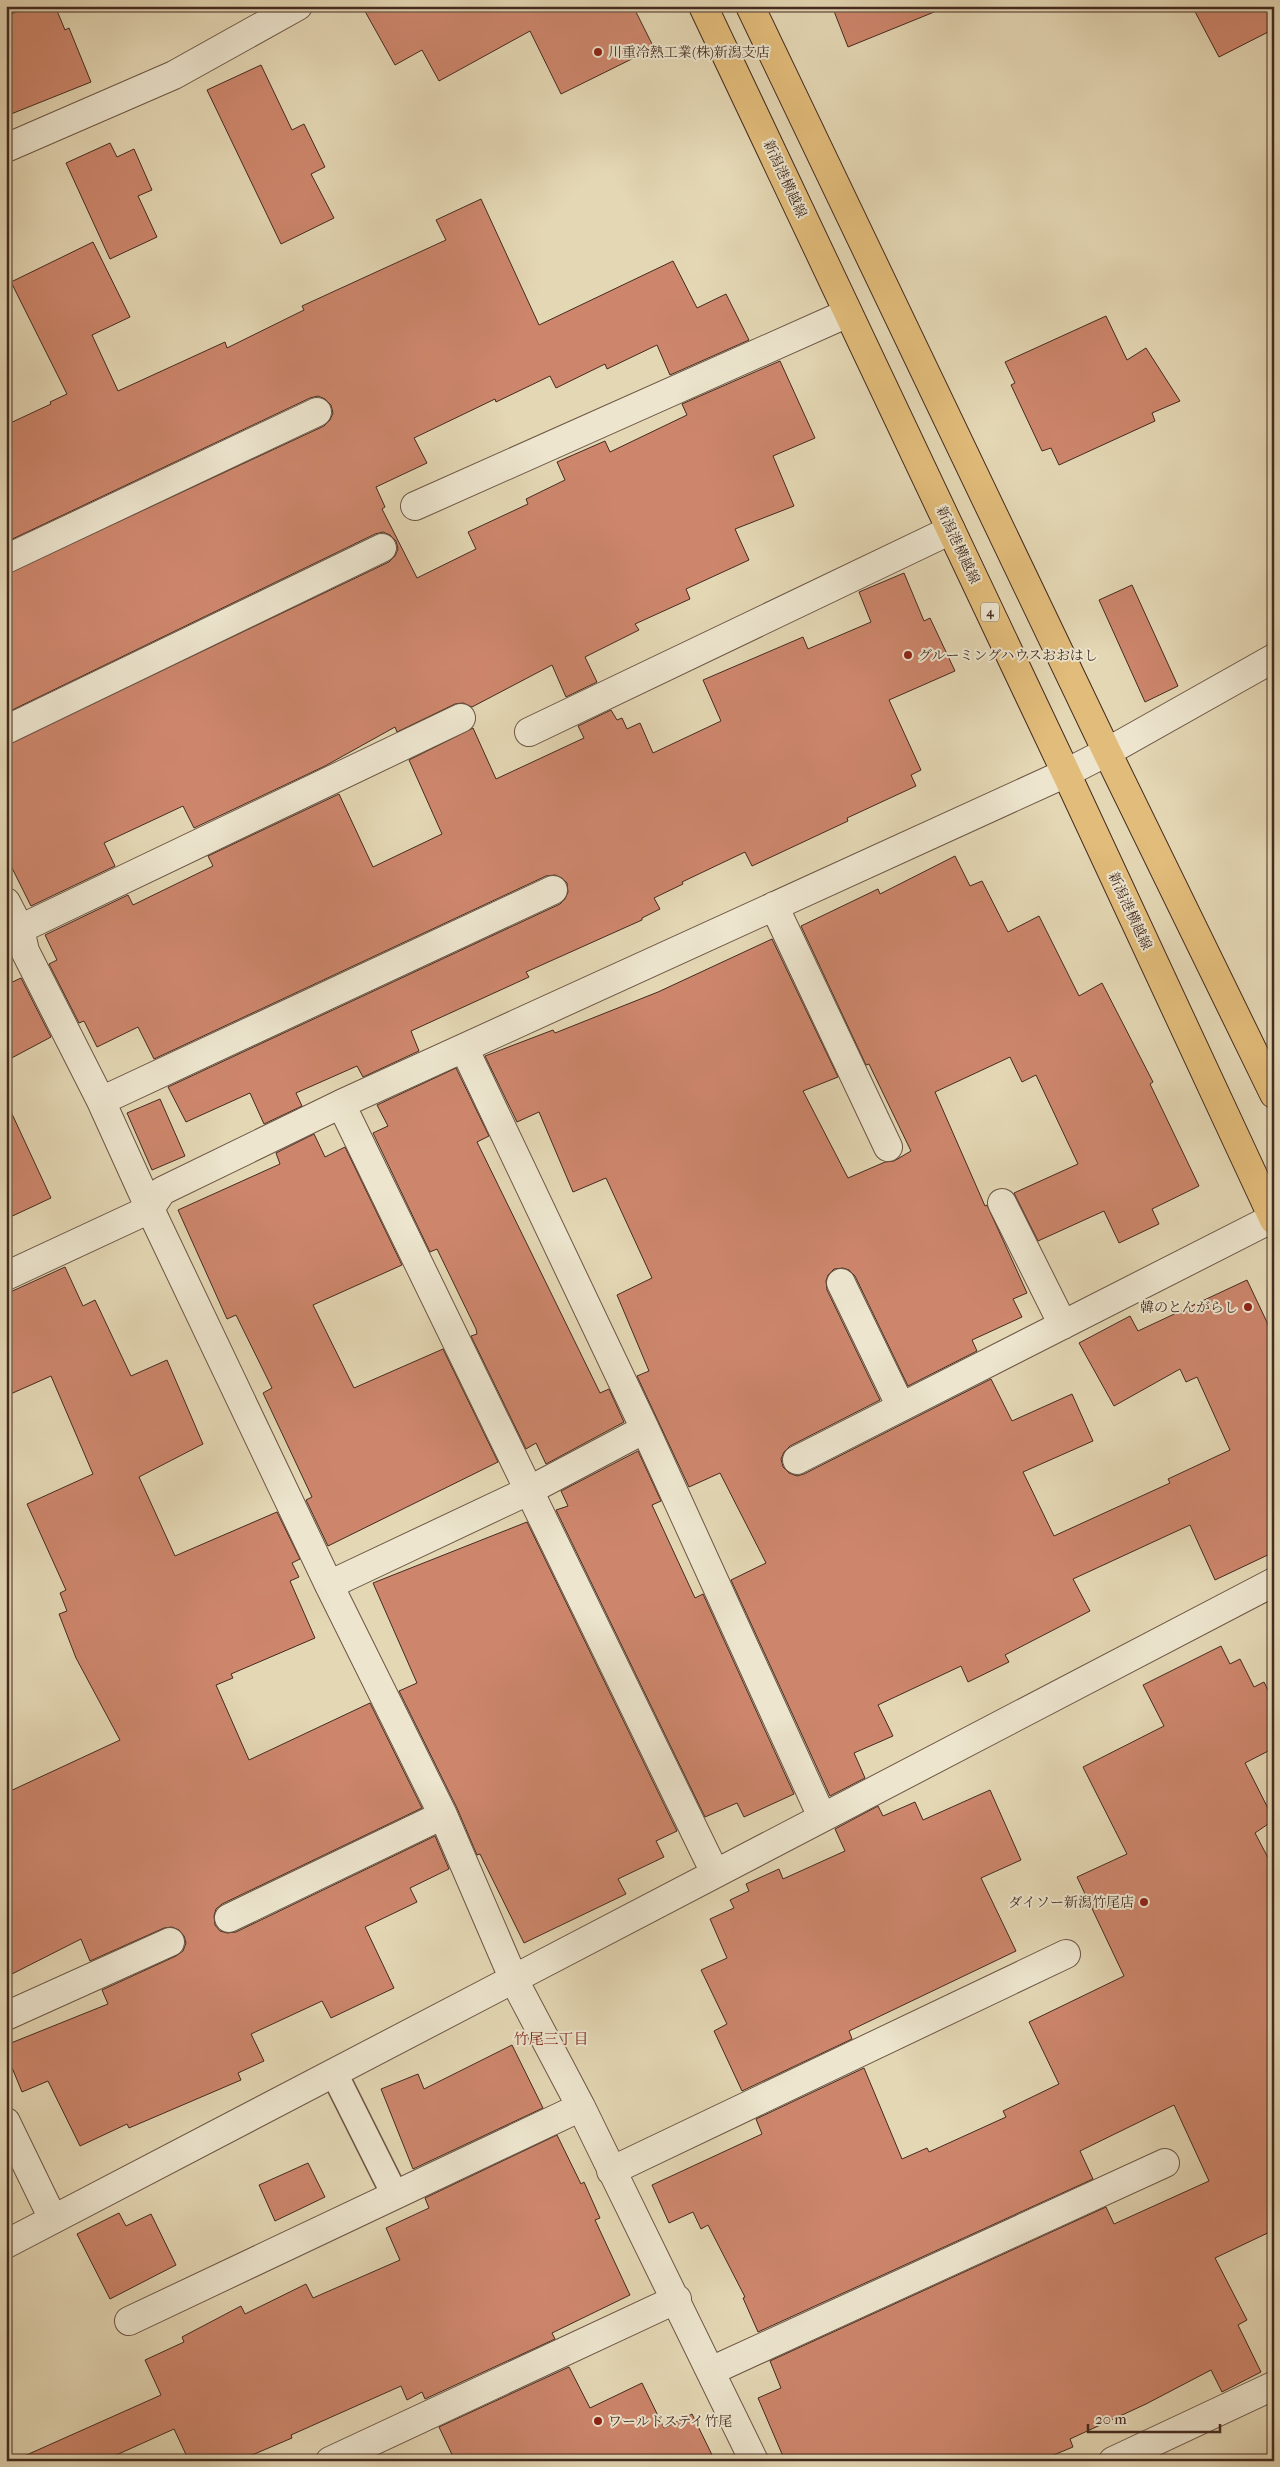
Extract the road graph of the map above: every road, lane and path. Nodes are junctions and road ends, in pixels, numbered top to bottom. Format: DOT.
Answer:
graph roads {
  1 [pos="298,6"];
  2 [pos="703,6"];
  3 [pos="750,6"];
  4 [pos="6,148"];
  5 [pos="848,313"];
  6 [pos="317,412"];
  7 [pos="415,506"];
  8 [pos="951,530"];
  9 [pos="382,548"];
  10 [pos="6,559"];
  11 [pos="1274,658"];
  12 [pos="461,718"];
  13 [pos="6,730"];
  14 [pos="529,732"];
  15 [pos="1107,752"];
  16 [pos="1066,773"];
  17 [pos="553,890"];
  18 [pos="6,902"];
  19 [pos="774,906"];
  20 [pos="17,947"];
  21 [pos="464,1048"];
  22 [pos="1274,1094"];
  23 [pos="101,1101"];
  24 [pos="341,1104"];
  25 [pos="888,1147"];
  26 [pos="1002,1203"];
  27 [pos="150,1209"];
  28 [pos="1273,1219"];
  29 [pos="6,1276"];
  30 [pos="841,1283"];
  31 [pos="1063,1325"];
  32 [pos="901,1407"];
  33 [pos="645,1429"];
  34 [pos="797,1460"];
  35 [pos="528,1491"];
  36 [pos="1274,1582"];
  37 [pos="329,1585"];
  38 [pos="443,1815"];
  39 [pos="822,1817"];
  40 [pos="715,1873"];
  41 [pos="229,1918"];
  42 [pos="170,1942"];
  43 [pos="1066,1954"];
  44 [pos="514,1980"];
  45 [pos="6,2016"];
  46 [pos="334,2073"];
  47 [pos="581,2107"];
  48 [pos="6,2122"];
  49 [pos="1165,2163"];
  50 [pos="611,2172"];
  51 [pos="395,2195"];
  52 [pos="54,2219"];
  53 [pos="6,2244"];
  54 [pos="677,2299"];
  55 [pos="129,2321"];
  56 [pos="711,2371"];
  57 [pos="1273,2386"];
  58 [pos="330,2461"];
  59 [pos="754,2461"];
  60 [pos="1113,2461"];
  1 -- 4 [label="street"];
  2 -- 5 [label="main road, 新潟港横越線 / 4"];
  3 -- 15 [label="main road"];
  5 -- 7 [label="street"];
  5 -- 8 [label="main road, 新潟港横越線 / 4"];
  6 -- 10 [label="street"];
  8 -- 14 [label="street"];
  8 -- 16 [label="main road, 新潟港横越線 / 4"];
  9 -- 13 [label="street"];
  11 -- 15 [label="street"];
  12 -- 20 [label="street"];
  15 -- 16 [label="street"];
  15 -- 22 [label="main road"];
  16 -- 19 [label="street"];
  16 -- 28 [label="main road, 新潟港横越線 / 4"];
  17 -- 23 [label="street"];
  18 -- 20 [label="street"];
  19 -- 21 [label="street"];
  19 -- 25 [label="street"];
  20 -- 23 [label="street"];
  21 -- 24 [label="street"];
  21 -- 33 [label="street"];
  23 -- 27 [label="street"];
  24 -- 27 [label="street"];
  24 -- 35 [label="street"];
  26 -- 31 [label="street"];
  27 -- 29 [label="street"];
  27 -- 37 [label="street"];
  28 -- 31 [label="street"];
  30 -- 32 [label="street"];
  31 -- 32 [label="street"];
  32 -- 34 [label="street"];
  33 -- 35 [label="street"];
  33 -- 39 [label="street"];
  35 -- 37 [label="street"];
  35 -- 40 [label="street"];
  36 -- 39 [label="street"];
  37 -- 38 [label="street"];
  38 -- 41 [label="street"];
  38 -- 44 [label="street"];
  39 -- 40 [label="street"];
  40 -- 44 [label="street"];
  42 -- 45 [label="street"];
  43 -- 50 [label="street"];
  44 -- 46 [label="street"];
  44 -- 47 [label="street"];
  46 -- 51 [label="lane"];
  46 -- 52 [label="street"];
  47 -- 50 [label="street"];
  47 -- 51 [label="street"];
  48 -- 52 [label="street"];
  49 -- 56 [label="street"];
  50 -- 54 [label="street"];
  51 -- 55 [label="street"];
  52 -- 53 [label="street"];
  54 -- 56 [label="street"];
  54 -- 58 [label="street"];
  56 -- 59 [label="street"];
  57 -- 60 [label="street"];
}
